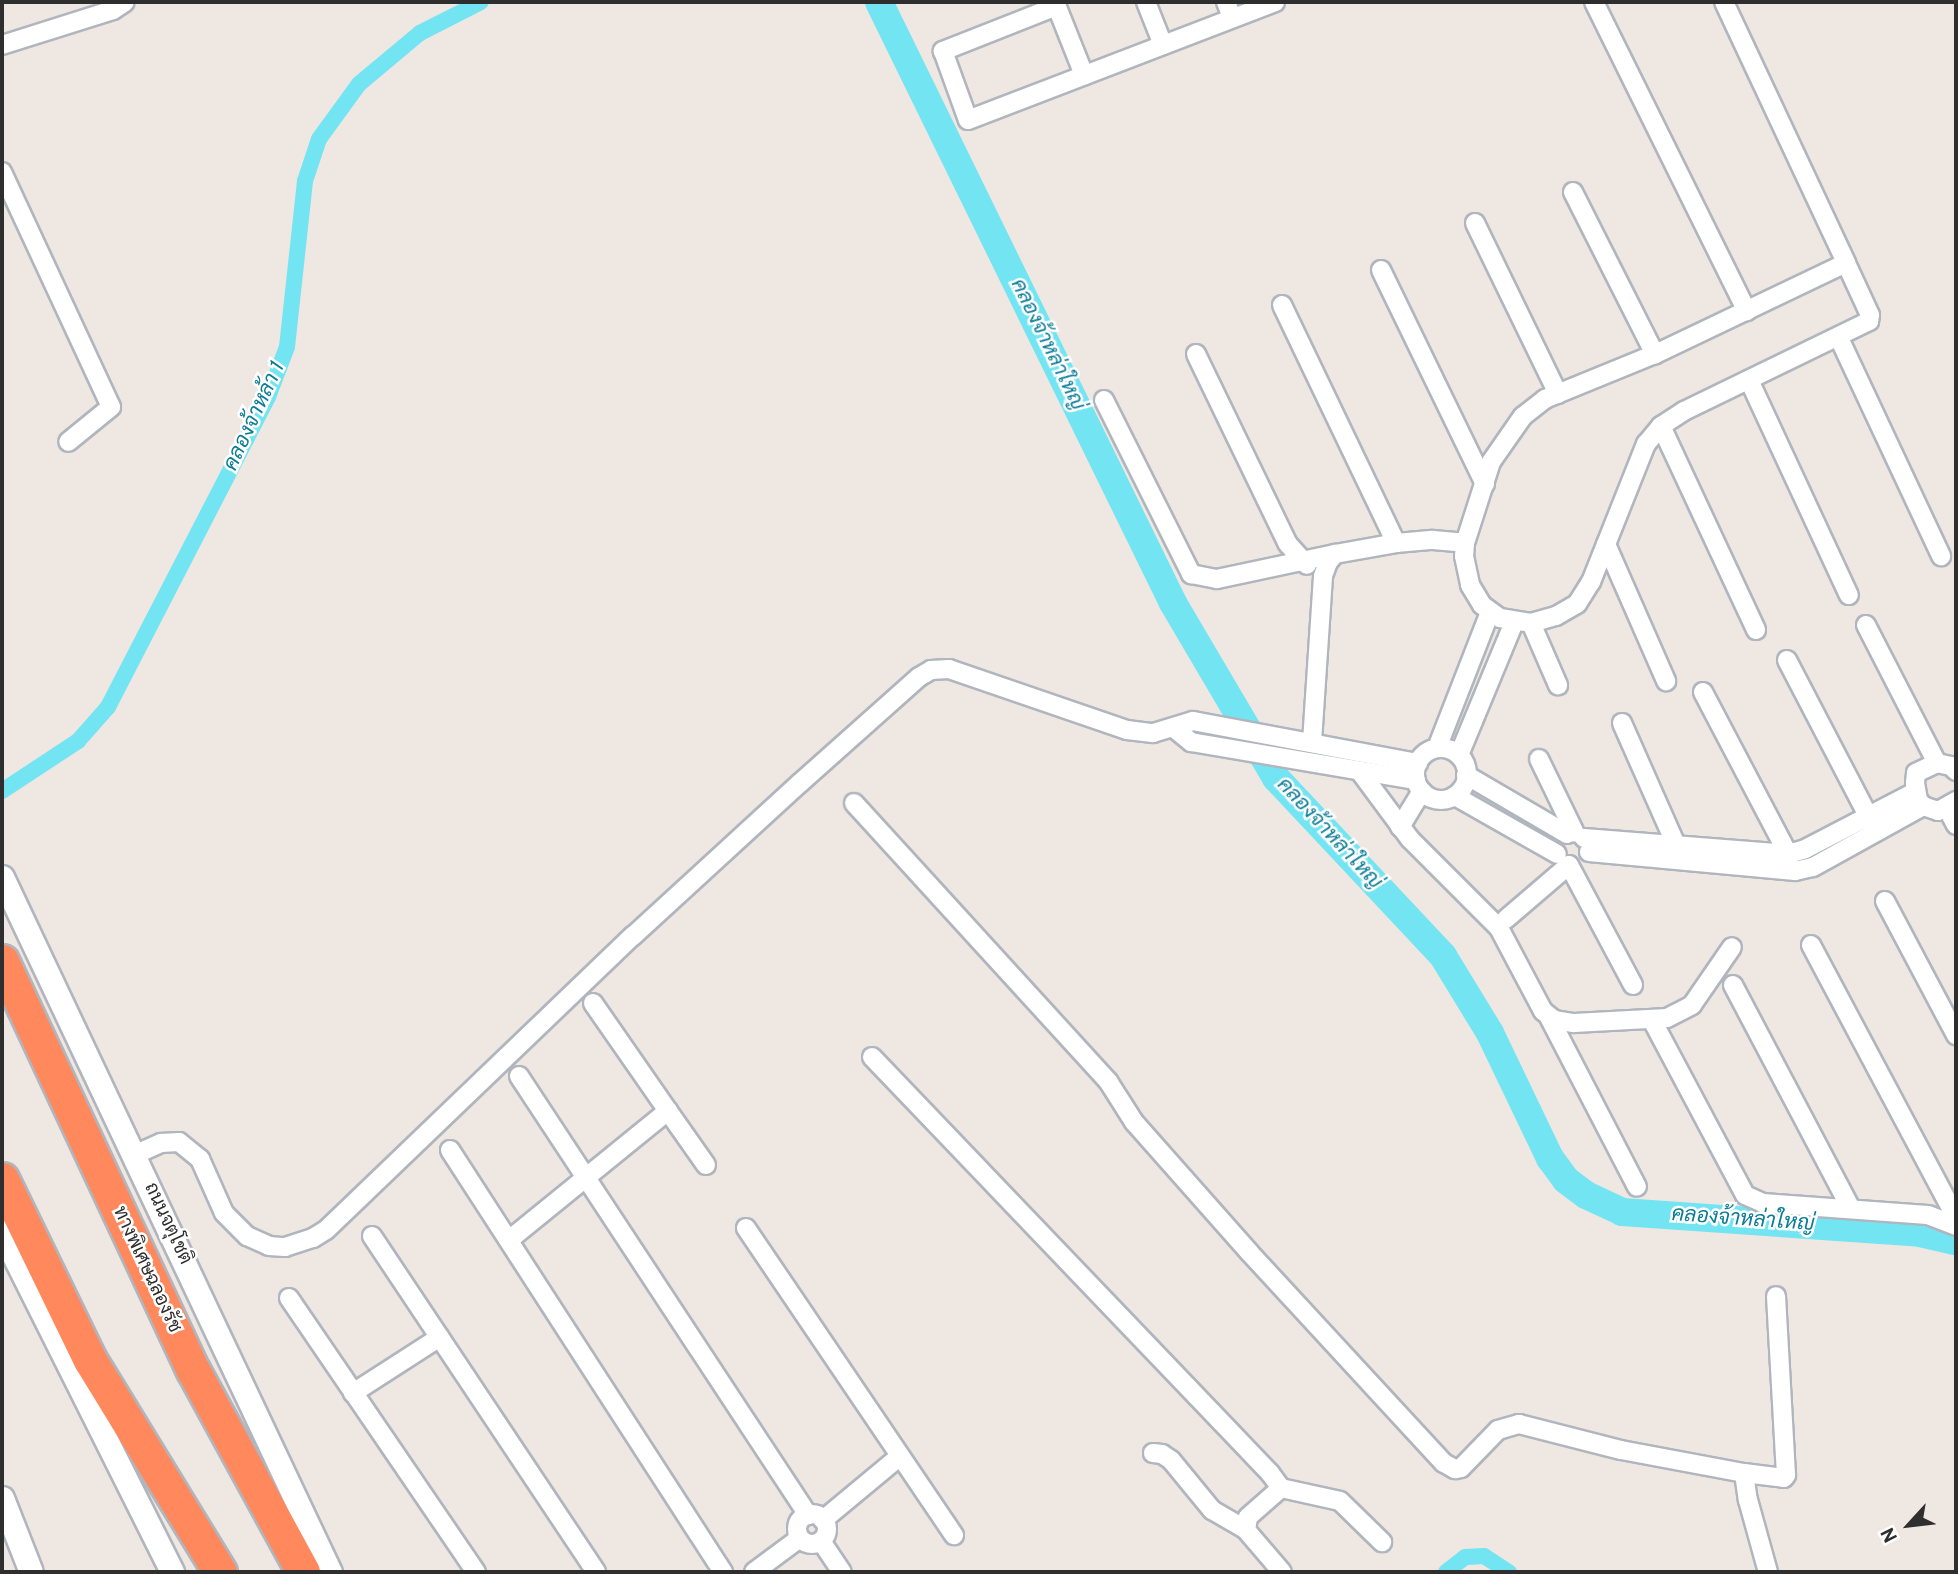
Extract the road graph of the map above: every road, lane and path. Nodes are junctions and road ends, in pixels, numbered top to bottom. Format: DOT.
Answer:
graph roads {
  1 [pos="125,2"];
  2 [pos="1146,2"];
  3 [pos="1275,2"];
  4 [pos="1594,2"];
  5 [pos="1724,2"];
  6 [pos="1056,4"];
  7 [pos="1229,10"];
  8 [pos="2,45"];
  9 [pos="1163,45"];
  10 [pos="1084,75"];
  11 [pos="2,172"];
  12 [pos="1573,192"];
  13 [pos="1475,223"];
  14 [pos="1846,262"];
  15 [pos="1381,270"];
  16 [pos="1282,305"];
  17 [pos="1747,311"];
  18 [pos="1839,338"];
  19 [pos="1196,354"];
  20 [pos="1655,354"];
  21 [pos="1749,380"];
  22 [pos="1558,394"];
  23 [pos="1104,400"];
  24 [pos="1661,426"];
  25 [pos="68,442"];
  26 [pos="1485,484"];
  27 [pos="1396,543"];
  28 [pos="1465,543"];
  29 [pos="1606,544"];
  30 [pos="1335,554"];
  31 [pos="1941,555"];
  32 [pos="1301,560"];
  33 [pos="1323,588"];
  34 [pos="1849,596"];
  35 [pos="1490,612"];
  36 [pos="1523,622"];
  37 [pos="1866,625"];
  38 [pos="1756,630"];
  39 [pos="1787,660"];
  40 [pos="1666,681"];
  41 [pos="1558,685"];
  42 [pos="1703,692"];
  43 [pos="1622,723"];
  44 [pos="1175,729"];
  45 [pos="1312,742"];
  46 [pos="1437,748"];
  47 [pos="1459,755"];
  48 [pos="1539,759"];
  49 [pos="1937,763"];
  50 [pos="1956,771"];
  51 [pos="1361,773"];
  52 [pos="1466,775"];
  53 [pos="1419,778"];
  54 [pos="1455,796"];
  55 [pos="1919,799"];
  56 [pos="853,803"];
  57 [pos="1952,805"];
  58 [pos="1873,824"];
  59 [pos="1956,825"];
  60 [pos="1400,827"];
  61 [pos="1579,840"];
  62 [pos="1675,853"];
  63 [pos="1563,860"];
  64 [pos="1788,863"];
  65 [pos="2,877"];
  66 [pos="1885,901"];
  67 [pos="1506,919"];
  68 [pos="1811,945"];
  69 [pos="1731,947"];
  70 [pos="2,961"];
  71 [pos="1633,985"];
  72 [pos="1733,985"];
  73 [pos="593,1003"];
  74 [pos="1549,1017"];
  75 [pos="1652,1020"];
  76 [pos="1956,1035"];
  77 [pos="872,1057"];
  78 [pos="519,1076"];
  79 [pos="668,1111"];
  80 [pos="450,1150"];
  81 [pos="134,1155"];
  82 [pos="706,1164"];
  83 [pos="2,1179"];
  84 [pos="588,1179"];
  85 [pos="1636,1187"];
  86 [pos="1851,1209"];
  87 [pos="1956,1218"];
  88 [pos="1956,1226"];
  89 [pos="746,1228"];
  90 [pos="2,1232"];
  91 [pos="372,1236"];
  92 [pos="509,1240"];
  93 [pos="1776,1296"];
  94 [pos="289,1298"];
  95 [pos="440,1337"];
  96 [pos="353,1393"];
  97 [pos="1153,1453"];
  98 [pos="899,1457"];
  99 [pos="1744,1472"];
  100 [pos="1280,1488"];
  101 [pos="2,1497"];
  102 [pos="816,1517"];
  103 [pos="1246,1530"];
  104 [pos="954,1535"];
  105 [pos="800,1538"];
  106 [pos="821,1541"];
  107 [pos="1382,1542"];
  108 [pos="31,1572"];
  109 [pos="172,1572"];
  110 [pos="220,1572"];
  111 [pos="303,1572"];
  112 [pos="330,1572"];
  113 [pos="476,1572"];
  114 [pos="596,1572"];
  115 [pos="723,1572"];
  116 [pos="754,1572"];
  117 [pos="842,1572"];
  118 [pos="1282,1572"];
  119 [pos="1768,1572"];
  1 -- 8 [label="street"];
  2 -- 9 [label="street"];
  3 -- 7 [label="street"];
  4 -- 17 [label="street"];
  5 -- 14 [label="street"];
  6 -- 10 [label="street"];
  6 -- 10 [label="street"];
  7 -- 9 [label="street"];
  9 -- 10 [label="street"];
  11 -- 25 [label="street"];
  12 -- 20 [label="street"];
  13 -- 22 [label="street"];
  14 -- 17 [label="street"];
  14 -- 18 [label="street"];
  15 -- 26 [label="street"];
  16 -- 27 [label="street"];
  17 -- 20 [label="street"];
  18 -- 21 [label="street"];
  18 -- 31 [label="street"];
  19 -- 32 [label="street"];
  20 -- 22 [label="street"];
  21 -- 24 [label="street"];
  21 -- 34 [label="street"];
  22 -- 26 [label="street"];
  23 -- 32 [label="street"];
  24 -- 29 [label="street"];
  24 -- 38 [label="street"];
  26 -- 28 [label="street"];
  27 -- 28 [label="street"];
  27 -- 30 [label="street"];
  28 -- 35 [label="street"];
  29 -- 36 [label="street"];
  29 -- 40 [label="street"];
  30 -- 32 [label="street"];
  30 -- 33 [label="street"];
  32 -- 33 [label="street"];
  33 -- 45 [label="street"];
  35 -- 36 [label="street"];
  35 -- 46 [label="street"];
  36 -- 41 [label="street"];
  36 -- 47 [label="street"];
  37 -- 49 [label="street"];
  39 -- 58 [label="street"];
  42 -- 64 [label="street"];
  43 -- 62 [label="street"];
  44 -- 45 [label="street"];
  44 -- 51 [label="street"];
  44 -- 81 [label="street"];
  45 -- 53 [label="street"];
  46 -- 47 [label="street"];
  46 -- 53 [label="street"];
  47 -- 52 [label="street"];
  48 -- 61 [label="street"];
  49 -- 50 [label="street"];
  49 -- 55 [label="street"];
  51 -- 53 [label="street"];
  51 -- 60 [label="street"];
  52 -- 54 [label="street"];
  52 -- 61 [label="street"];
  53 -- 54 [label="street"];
  53 -- 60 [label="street"];
  54 -- 63 [label="street"];
  55 -- 57 [label="street"];
  55 -- 58 [label="street"];
  56 -- 99 [label="street"];
  57 -- 59 [label="street"];
  58 -- 64 [label="street"];
  60 -- 74 [label="street"];
  61 -- 62 [label="street"];
  61 -- 63 [label="street"];
  61 -- 63 [label="street"];
  62 -- 64 [label="street"];
  63 -- 67 [label="street"];
  63 -- 71 [label="street"];
  65 -- 81 [label="street, ถนนจตุโชติ"];
  66 -- 76 [label="street"];
  68 -- 87 [label="street"];
  69 -- 75 [label="street"];
  70 -- 111 [label="highway, ทางพิเศษฉลองรัช"];
  72 -- 86 [label="street"];
  73 -- 79 [label="street"];
  74 -- 75 [label="street"];
  74 -- 85 [label="street"];
  75 -- 86 [label="street"];
  77 -- 100 [label="street"];
  78 -- 84 [label="street"];
  79 -- 82 [label="street"];
  79 -- 84 [label="street"];
  80 -- 92 [label="street"];
  81 -- 112 [label="street, ถนนจตุโชติ"];
  83 -- 110 [label="highway"];
  84 -- 92 [label="street"];
  84 -- 102 [label="street"];
  86 -- 88 [label="street"];
  89 -- 98 [label="street"];
  90 -- 109 [label="street"];
  91 -- 95 [label="street"];
  92 -- 115 [label="street"];
  93 -- 99 [label="street"];
  94 -- 96 [label="street"];
  95 -- 96 [label="street"];
  95 -- 114 [label="street"];
  96 -- 113 [label="street"];
  97 -- 103 [label="street"];
  98 -- 102 [label="street"];
  98 -- 104 [label="street"];
  99 -- 119 [label="street"];
  100 -- 103 [label="street"];
  100 -- 107 [label="street"];
  101 -- 108 [label="street"];
  102 -- 105 [label="street"];
  102 -- 106 [label="street"];
  103 -- 118 [label="street"];
  105 -- 106 [label="street"];
  105 -- 116 [label="street"];
  106 -- 117 [label="street"];
}
